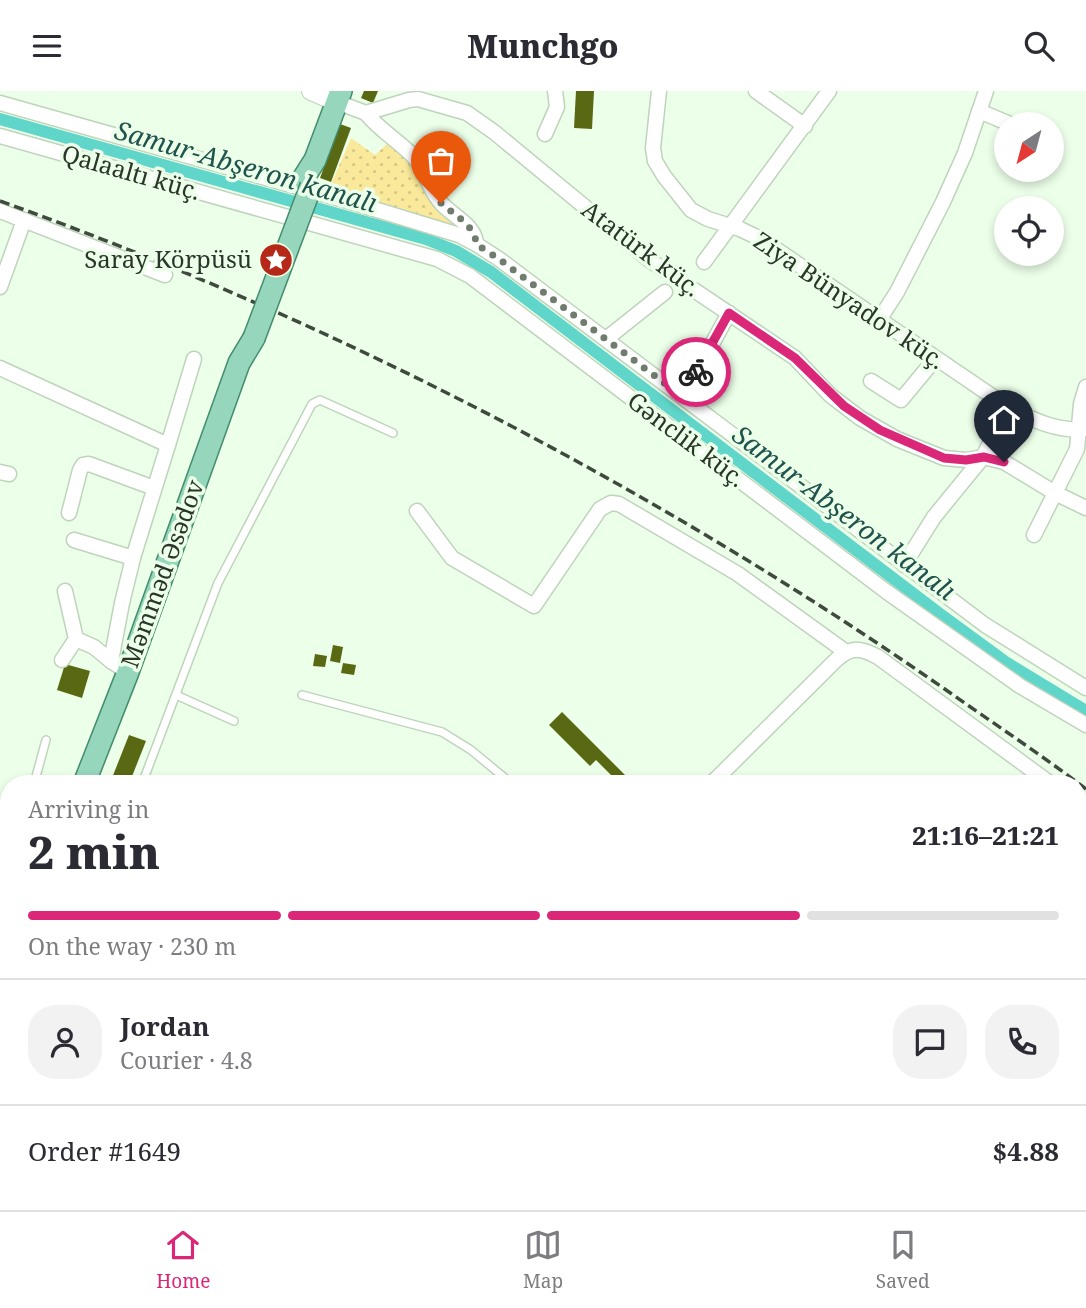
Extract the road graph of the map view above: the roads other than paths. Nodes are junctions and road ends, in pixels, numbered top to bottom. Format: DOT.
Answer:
graph roads {
  1 [pos="313,91"];
  2 [pos="555,91"];
  3 [pos="659,91"];
  4 [pos="755,91"];
  5 [pos="828,91"];
  6 [pos="986,91"];
  7 [pos="339,96"];
  8 [pos="0,103"];
  9 [pos="979,111"];
  10 [pos="366,113"];
  11 [pos="994,117"];
  12 [pos="805,126"];
  13 [pos="545,134"];
  14 [pos="0,136"];
  15 [pos="0,211"];
  16 [pos="261,211"];
  17 [pos="24,220"];
  18 [pos="730,226"];
  19 [pos="476,244"];
  20 [pos="704,262"];
  21 [pos="165,275"];
  22 [pos="0,287"];
  23 [pos="665,292"];
  24 [pos="729,313"];
  25 [pos="879,320"];
  26 [pos="606,339"];
  27 [pos="194,359"];
  28 [pos="935,359"];
  29 [pos="0,368"];
  30 [pos="871,381"];
  31 [pos="1086,387"];
  32 [pos="683,397"];
  33 [pos="1009,407"];
  34 [pos="1083,429"];
  35 [pos="393,433"];
  36 [pos="168,445"];
  37 [pos="984,457"];
  38 [pos="154,488"];
  39 [pos="1055,493"];
  40 [pos="1086,508"];
  41 [pos="417,511"];
  42 [pos="69,513"];
  43 [pos="1034,535"];
  44 [pos="74,540"];
  45 [pos="133,558"];
  46 [pos="904,565"];
  47 [pos="65,591"];
  48 [pos="76,639"];
  49 [pos="846,652"];
  50 [pos="62,660"];
  51 [pos="119,666"];
  52 [pos="1086,688"];
  53 [pos="176,695"];
  54 [pos="302,695"];
  55 [pos="234,721"];
  56 [pos="1086,725"];
  57 [pos="46,740"];
  58 [pos="1035,772"];
  59 [pos="36,775"];
  60 [pos="87,775"];
  61 [pos="145,775"];
  62 [pos="501,775"];
  63 [pos="719,775"];
  64 [pos="1032,775"];
  65 [pos="1039,775"];
  1 -- 7 [label="street"];
  2 -- 13 [label="street"];
  3 -- 18 [label="street, Ziya Bünyadov küç."];
  4 -- 12 [label="street"];
  5 -- 12 [label="street"];
  6 -- 9 [label="street"];
  7 -- 10 [label="street"];
  7 -- 51 [label="main road, Məmməd Əsədov, bridge"];
  8 -- 19 [label="street"];
  9 -- 11 [label="street"];
  9 -- 25 [label="street"];
  10 -- 19 [label="street, Gənclik küç."];
  10 -- 24 [label="street, Atatürk küç."];
  12 -- 18 [label="street"];
  14 -- 16 [label="street, Qalaaltı küç."];
  15 -- 17 [label="street"];
  16 -- 56 [label="street, Gənclik küç."];
  17 -- 21 [label="street"];
  17 -- 22 [label="street"];
  18 -- 20 [label="street"];
  18 -- 25 [label="street, Ziya Bünyadov küç."];
  19 -- 26 [label="street, Gənclik küç."];
  23 -- 26 [label="street"];
  24 -- 32 [label="street"];
  24 -- 37 [label="street, Atatürk küç."];
  25 -- 28 [label="street, Ziya Bünyadov küç."];
  26 -- 32 [label="street, Gənclik küç."];
  27 -- 36 [label="street"];
  28 -- 30 [label="street"];
  28 -- 33 [label="street, Ziya Bünyadov küç."];
  29 -- 36 [label="street"];
  31 -- 34 [label="street"];
  32 -- 46 [label="street, Gənclik küç."];
  33 -- 34 [label="street, Ziya Bünyadov küç."];
  33 -- 37 [label="street"];
  34 -- 39 [label="street"];
  35 -- 53 [label="lane"];
  36 -- 38 [label="street"];
  37 -- 39 [label="street, Atatürk küç."];
  37 -- 46 [label="street"];
  38 -- 42 [label="street"];
  38 -- 45 [label="street"];
  39 -- 40 [label="street, Atatürk küç."];
  39 -- 43 [label="street"];
  41 -- 49 [label="street"];
  44 -- 45 [label="street"];
  45 -- 51 [label="street"];
  46 -- 52 [label="street, Gənclik küç."];
  47 -- 48 [label="street"];
  48 -- 50 [label="street"];
  48 -- 51 [label="street"];
  49 -- 58 [label="street"];
  49 -- 63 [label="street"];
  51 -- 60 [label="main road, Məmməd Əsədov"];
  53 -- 55 [label="lane"];
  53 -- 61 [label="lane"];
  54 -- 62 [label="lane"];
  57 -- 59 [label="lane"];
  58 -- 64 [label="street"];
  58 -- 65 [label="street"];
}
